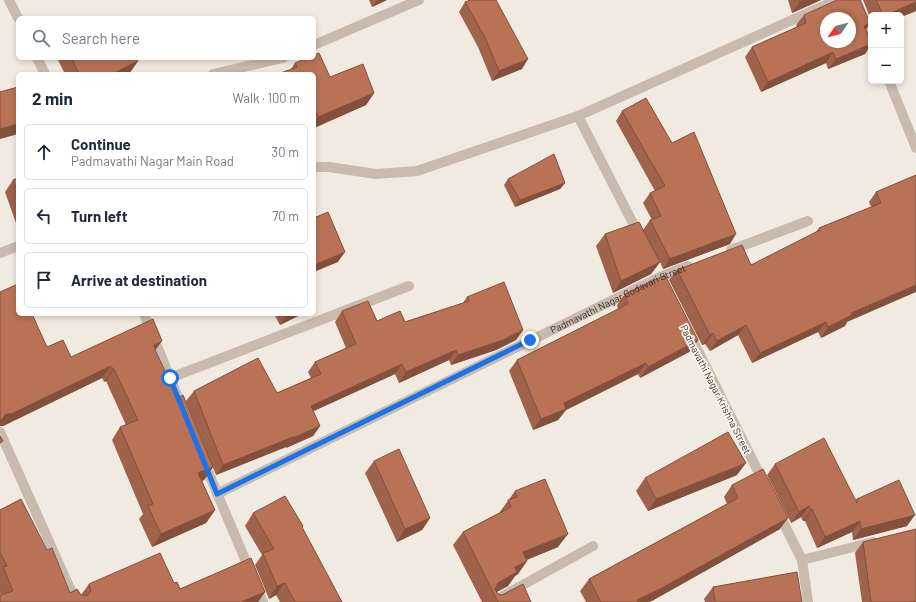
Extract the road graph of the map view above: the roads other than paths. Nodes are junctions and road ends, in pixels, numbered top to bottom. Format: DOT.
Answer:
graph roads {
  1 [pos="9,0"];
  2 [pos="419,0"];
  3 [pos="837,0"];
  4 [pos="856,0"];
  5 [pos="17,16"];
  6 [pos="868,30"];
  7 [pos="316,44"];
  8 [pos="38,60"];
  9 [pos="274,60"];
  10 [pos="44,72"];
  11 [pos="222,72"];
  12 [pos="890,84"];
  13 [pos="578,116"];
  14 [pos="916,148"];
  15 [pos="316,167"];
  16 [pos="808,221"];
  17 [pos="642,242"];
  18 [pos="16,247"];
  19 [pos="0,253"];
  20 [pos="719,254"];
  21 [pos="697,263"];
  22 [pos="409,286"];
  23 [pos="145,316"];
  24 [pos="684,325"];
  25 [pos="170,378"];
  26 [pos="188,422"];
  27 [pos="0,432"];
  28 [pos="199,451"];
  29 [pos="768,491"];
  30 [pos="217,494"];
  31 [pos="774,505"];
  32 [pos="886,539"];
  33 [pos="593,546"];
  34 [pos="802,560"];
  35 [pos="76,602"];
  36 [pos="264,602"];
  37 [pos="492,602"];
  38 [pos="808,602"];
  1 -- 5 [label="street"];
  2 -- 7 [label="street"];
  3 -- 13 [label="street"];
  4 -- 6 [label="street"];
  8 -- 10 [label="street"];
  9 -- 11 [label="street"];
  12 -- 14 [label="street"];
  13 -- 15 [label="street"];
  13 -- 17 [label="street"];
  16 -- 20 [label="street"];
  18 -- 19 [label="street"];
  21 -- 30 [label="street, Padmavathi Nagar Godavari Street"];
  22 -- 25 [label="street"];
  23 -- 25 [label="street"];
  24 -- 29 [label="street, Padmavathi Nagar Krishna Street"];
  25 -- 26 [label="street"];
  27 -- 35 [label="street"];
  28 -- 30 [label="street"];
  30 -- 36 [label="street"];
  31 -- 34 [label="street"];
  32 -- 34 [label="street"];
  33 -- 37 [label="street"];
  34 -- 38 [label="street"];
}
